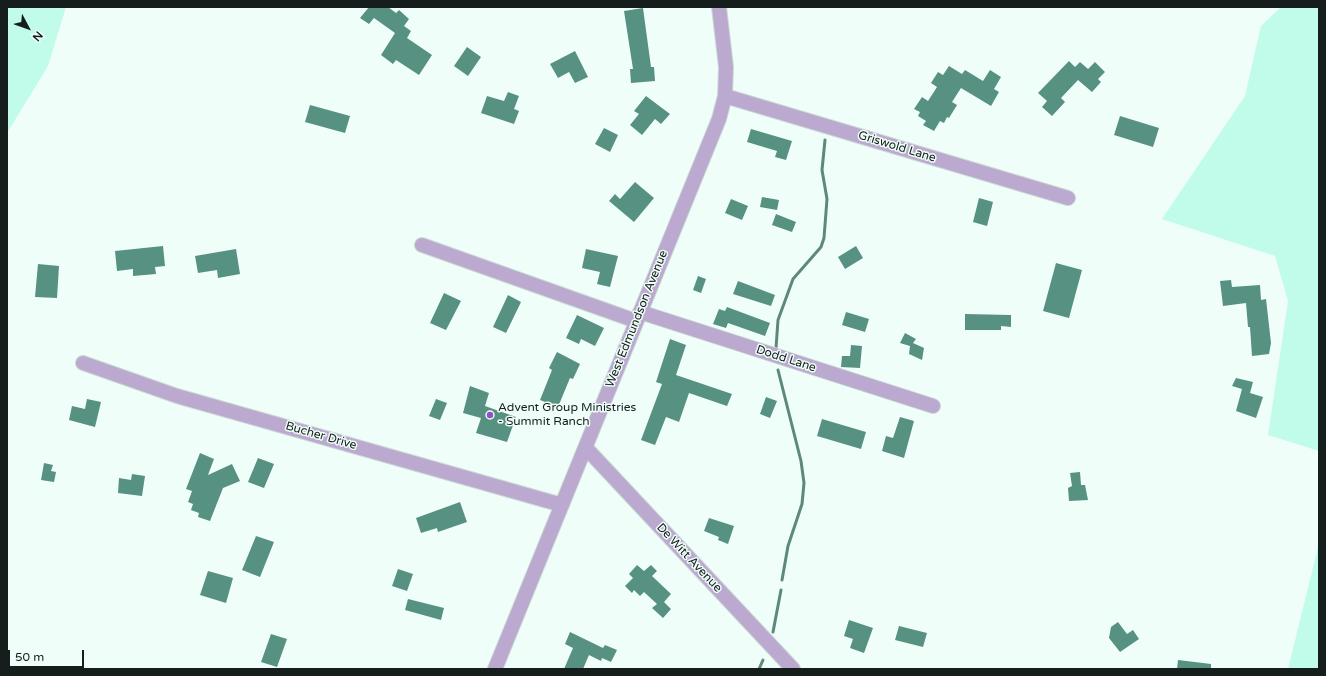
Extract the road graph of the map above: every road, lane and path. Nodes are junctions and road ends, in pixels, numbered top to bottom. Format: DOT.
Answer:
graph roads {
  1 [pos="719,7"];
  2 [pos="725,96"];
  3 [pos="1068,198"];
  4 [pos="422,245"];
  5 [pos="638,316"];
  6 [pos="83,363"];
  7 [pos="933,406"];
  8 [pos="586,448"];
  9 [pos="562,505"];
  10 [pos="496,669"];
  11 [pos="793,669"];
  1 -- 2 [label="street, West Edmundson Avenue"];
  2 -- 3 [label="street, Griswold Lane"];
  2 -- 5 [label="street, West Edmundson Avenue"];
  4 -- 5 [label="street, Dodd Lane"];
  5 -- 7 [label="street, Dodd Lane"];
  5 -- 8 [label="street, West Edmundson Avenue"];
  6 -- 9 [label="street, Bucher Drive"];
  8 -- 9 [label="street, West Edmundson Avenue"];
  8 -- 11 [label="street, De Witt Avenue"];
  9 -- 10 [label="street, West Edmundson Avenue"];
}
